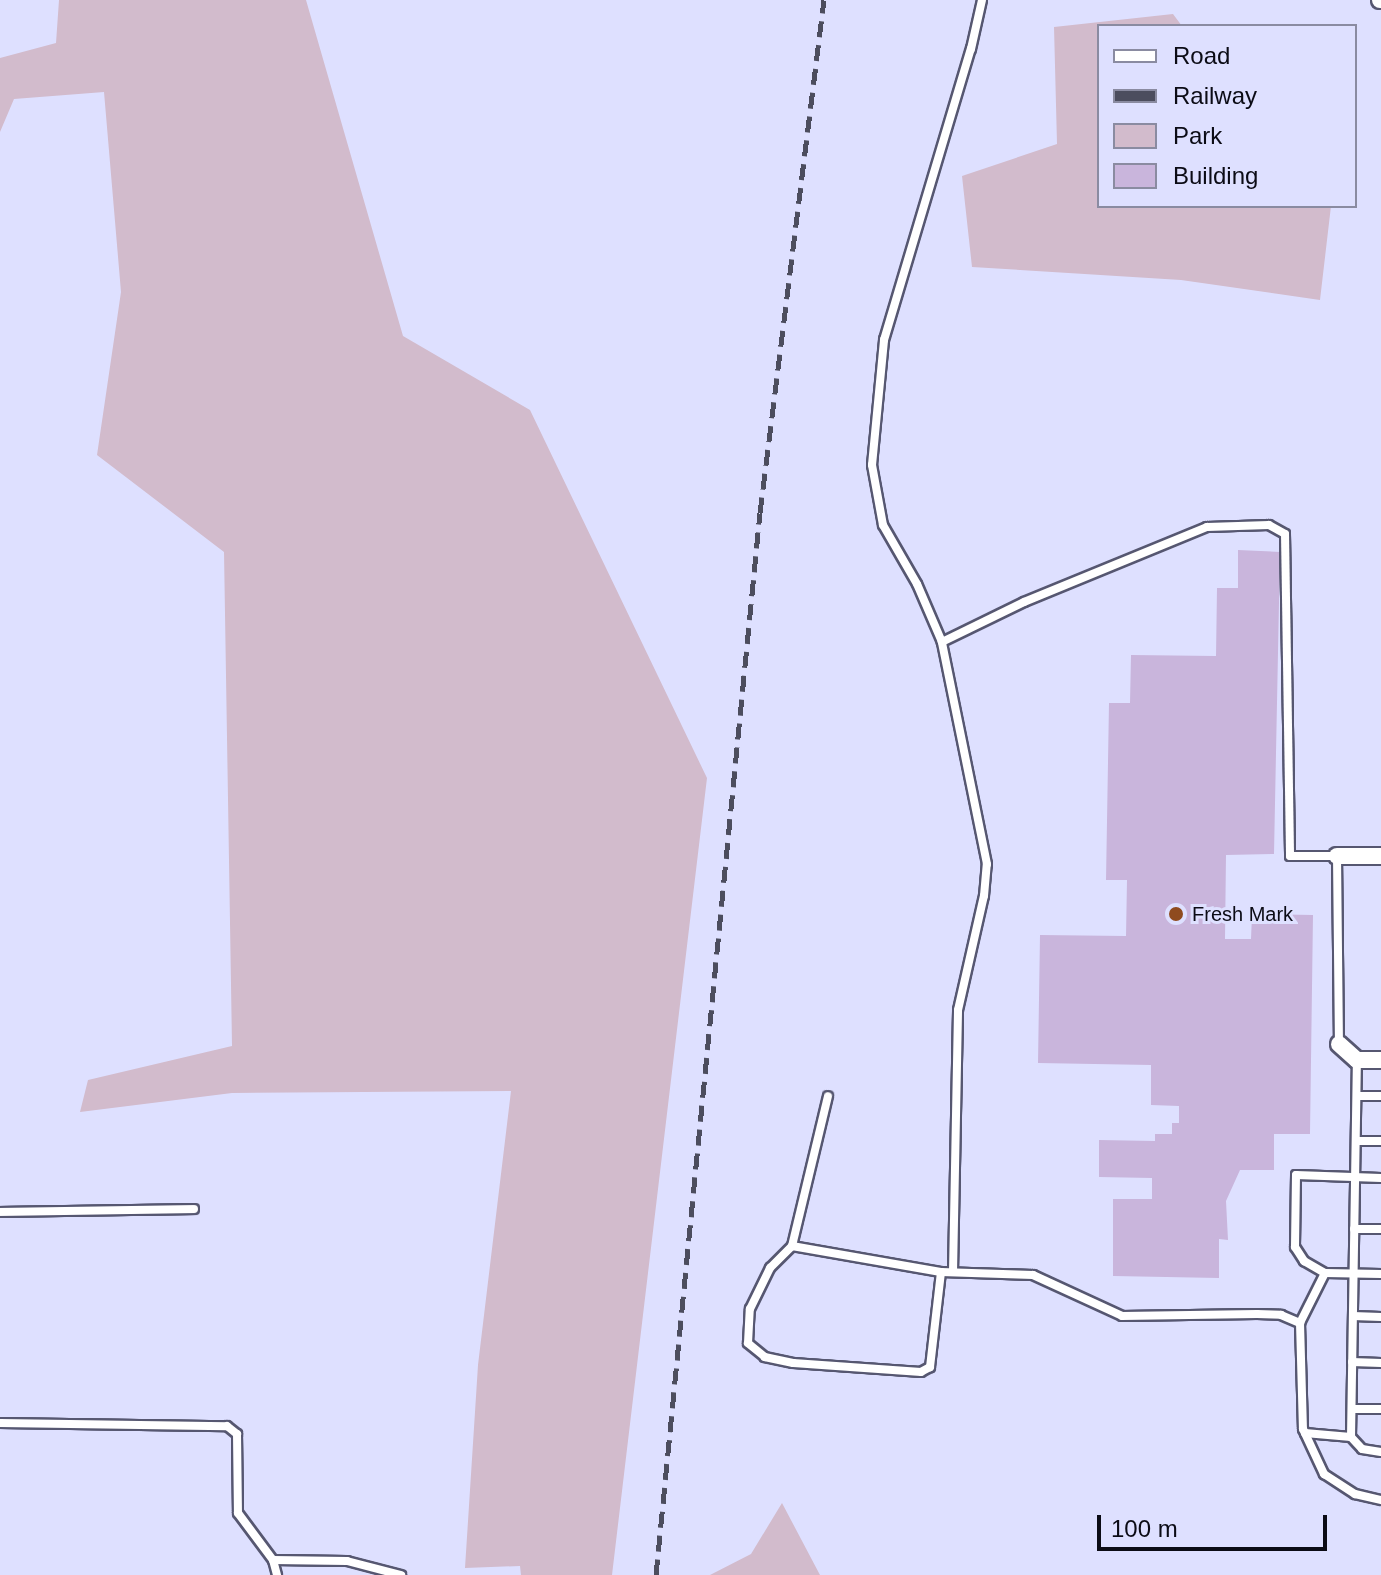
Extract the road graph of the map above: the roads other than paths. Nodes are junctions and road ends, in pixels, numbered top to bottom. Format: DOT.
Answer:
graph roads {
  1 [pos="982,0"];
  2 [pos="942,642"];
  3 [pos="1337,856"];
  4 [pos="1381,856"];
  5 [pos="1339,1044"];
  6 [pos="1357,1060"];
  7 [pos="1381,1060"];
  8 [pos="828,1096"];
  9 [pos="1357,1096"];
  10 [pos="1381,1096"];
  11 [pos="1356,1141"];
  12 [pos="1381,1141"];
  13 [pos="1355,1178"];
  14 [pos="1381,1178"];
  15 [pos="194,1209"];
  16 [pos="0,1212"];
  17 [pos="1354,1229"];
  18 [pos="1381,1229"];
  19 [pos="792,1246"];
  20 [pos="941,1272"];
  21 [pos="953,1272"];
  22 [pos="1325,1273"];
  23 [pos="1354,1274"];
  24 [pos="1381,1274"];
  25 [pos="1353,1316"];
  26 [pos="1381,1317"];
  27 [pos="1300,1323"];
  28 [pos="1352,1362"];
  29 [pos="1381,1363"];
  30 [pos="1352,1409"];
  31 [pos="1381,1409"];
  32 [pos="0,1423"];
  33 [pos="1305,1433"];
  34 [pos="1351,1437"];
  35 [pos="1381,1452"];
  36 [pos="1381,1500"];
  37 [pos="273,1560"];
  38 [pos="277,1575"];
  39 [pos="401,1575"];
  1 -- 2 [label="lane"];
  2 -- 3 [label="lane"];
  2 -- 21 [label="lane"];
  3 -- 4 [label="street"];
  3 -- 5 [label="lane"];
  5 -- 6 [label="street"];
  6 -- 7 [label="street"];
  6 -- 9 [label="lane"];
  8 -- 19 [label="lane"];
  9 -- 10 [label="lane"];
  9 -- 11 [label="lane"];
  11 -- 12 [label="lane"];
  11 -- 13 [label="lane"];
  13 -- 14 [label="lane"];
  13 -- 17 [label="lane"];
  13 -- 22 [label="lane"];
  15 -- 16 [label="lane"];
  17 -- 18 [label="lane"];
  17 -- 23 [label="lane"];
  19 -- 20 [label="lane"];
  19 -- 20 [label="lane"];
  20 -- 21 [label="lane"];
  21 -- 27 [label="lane"];
  22 -- 23 [label="lane"];
  22 -- 27 [label="lane"];
  23 -- 24 [label="lane"];
  23 -- 25 [label="lane"];
  25 -- 26 [label="lane"];
  25 -- 28 [label="lane"];
  27 -- 33 [label="lane"];
  28 -- 29 [label="lane"];
  28 -- 30 [label="lane"];
  30 -- 31 [label="lane"];
  30 -- 34 [label="lane"];
  32 -- 37 [label="lane"];
  33 -- 34 [label="lane"];
  33 -- 36 [label="lane"];
  34 -- 35 [label="lane"];
  37 -- 38 [label="lane"];
  37 -- 39 [label="lane"];
}
